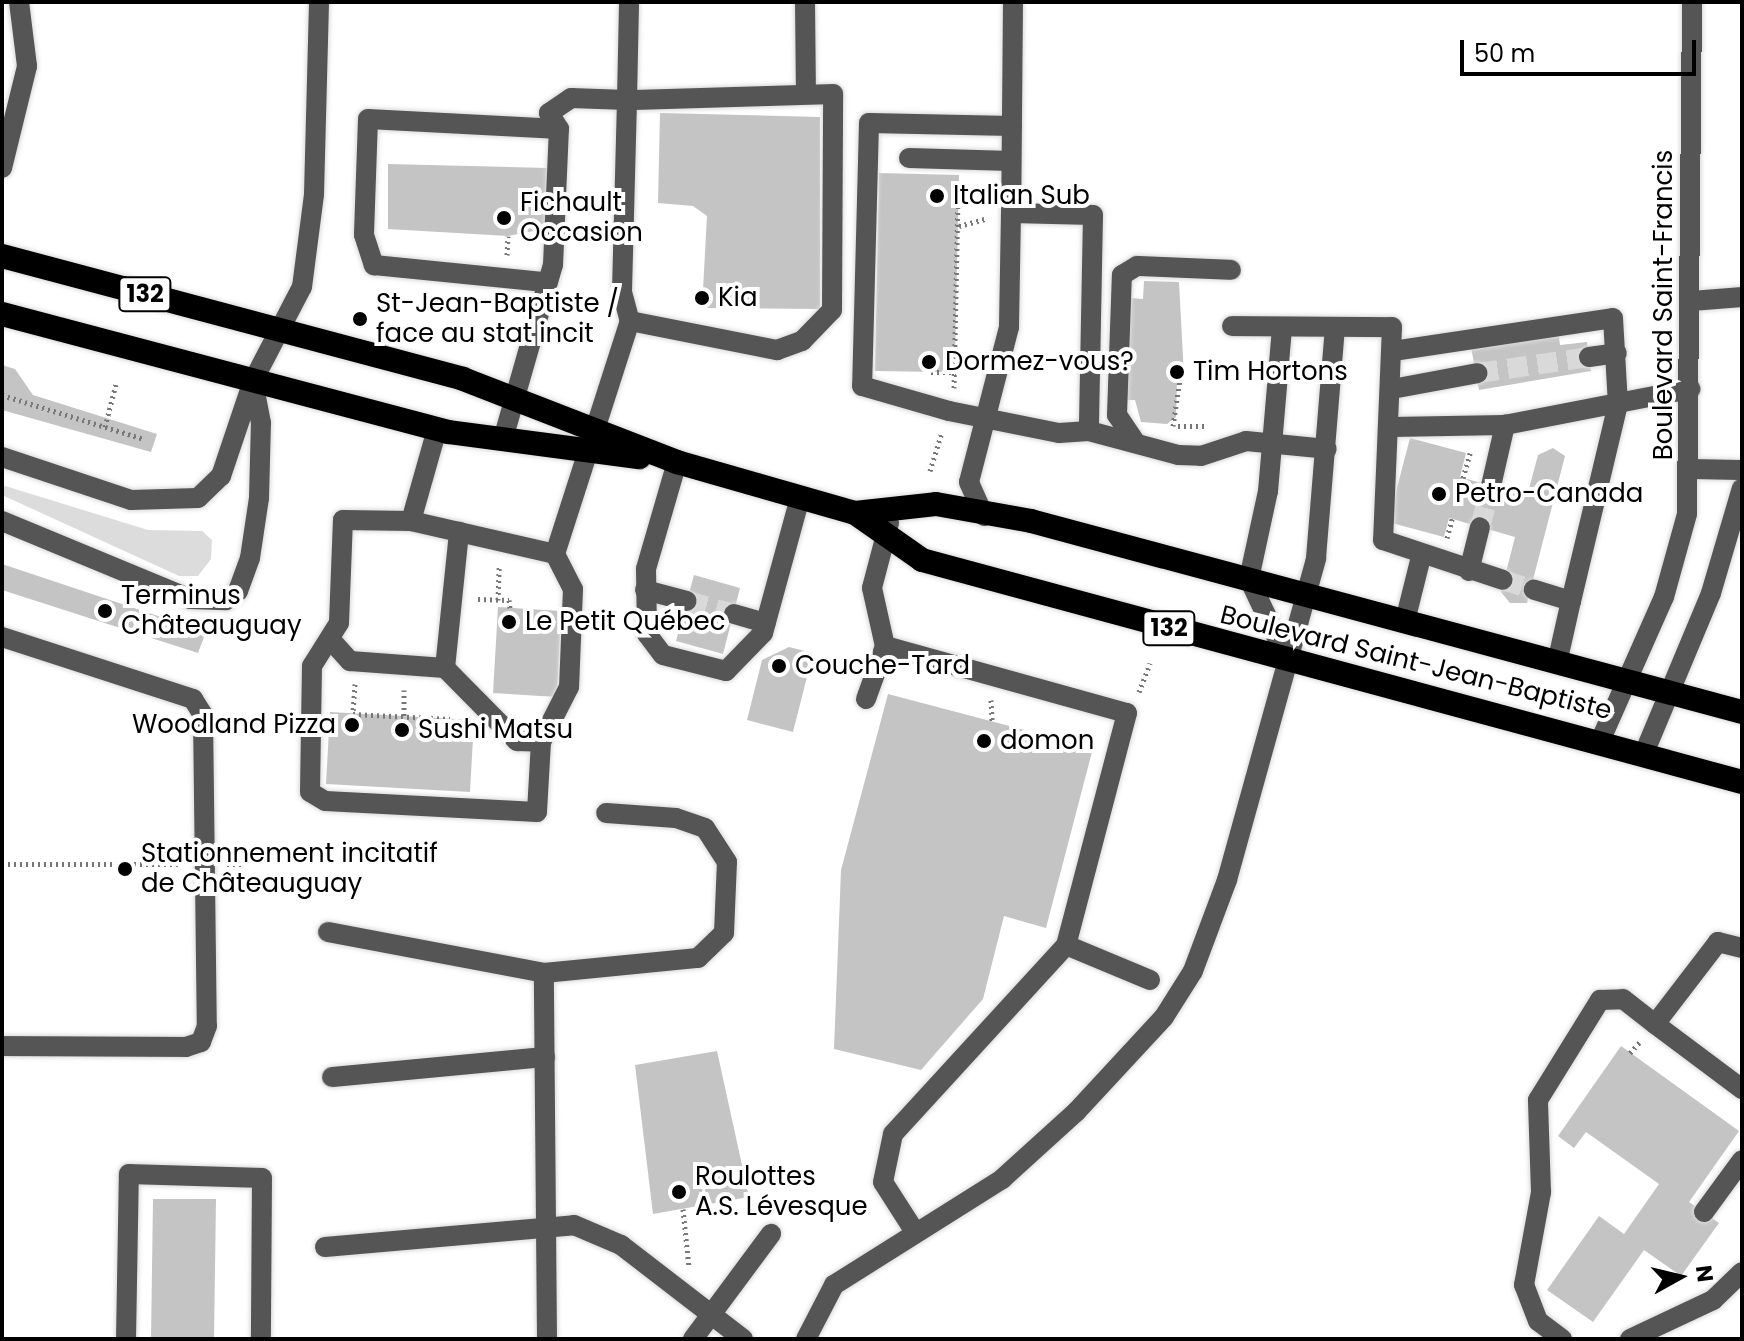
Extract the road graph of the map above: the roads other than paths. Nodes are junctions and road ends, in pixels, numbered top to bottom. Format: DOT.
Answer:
graph roads {
  1 [pos="19,2"];
  2 [pos="319,2"];
  3 [pos="629,2"];
  4 [pos="805,2"];
  5 [pos="1013,2"];
  6 [pos="1692,2"];
  7 [pos="806,93"];
  8 [pos="627,100"];
  9 [pos="1012,126"];
  10 [pos="559,129"];
  11 [pos="909,158"];
  12 [pos="1011,161"];
  13 [pos="2,168"];
  14 [pos="1011,213"];
  15 [pos="2,256"];
  16 [pos="1231,270"];
  17 [pos="545,282"];
  18 [pos="1742,297"];
  19 [pos="1692,301"];
  20 [pos="2,314"];
  21 [pos="630,321"];
  22 [pos="1232,326"];
  23 [pos="1282,328"];
  24 [pos="1335,328"];
  25 [pos="282,330"];
  26 [pos="1393,351"];
  27 [pos="1617,353"];
  28 [pos="1589,357"];
  29 [pos="1478,373"];
  30 [pos="253,381"];
  31 [pos="1392,389"];
  32 [pos="1691,389"];
  33 [pos="514,399"];
  34 [pos="1618,404"];
  35 [pos="988,415"];
  36 [pos="1505,425"];
  37 [pos="1391,427"];
  38 [pos="437,429"];
  39 [pos="1089,431"];
  40 [pos="503,439"];
  41 [pos="593,441"];
  42 [pos="1272,442"];
  43 [pos="1137,444"];
  44 [pos="1327,449"];
  45 [pos="2,457"];
  46 [pos="677,462"];
  47 [pos="1690,469"];
  48 [pos="1742,470"];
  49 [pos="1491,486"];
  50 [pos="1742,488"];
  51 [pos="800,498"];
  52 [pos="894,508"];
  53 [pos="855,513"];
  54 [pos="984,516"];
  55 [pos="2,521"];
  56 [pos="411,521"];
  57 [pos="1480,527"];
  58 [pos="459,532"];
  59 [pos="886,534"];
  60 [pos="555,554"];
  61 [pos="1421,557"];
  62 [pos="1469,571"];
  63 [pos="1249,579"];
  64 [pos="1503,580"];
  65 [pos="645,590"];
  66 [pos="1534,590"];
  67 [pos="1305,596"];
  68 [pos="687,601"];
  69 [pos="1571,601"];
  70 [pos="734,614"];
  71 [pos="1405,621"];
  72 [pos="766,623"];
  73 [pos="2,637"];
  74 [pos="330,639"];
  75 [pos="885,646"];
  76 [pos="1288,661"];
  77 [pos="1557,663"];
  78 [pos="445,668"];
  79 [pos="1627,681"];
  80 [pos="1670,692"];
  81 [pos="866,699"];
  82 [pos="1742,712"];
  83 [pos="1601,739"];
  84 [pos="541,742"];
  85 [pos="1645,751"];
  86 [pos="1742,782"];
  87 [pos="606,813"];
  88 [pos="328,932"];
  89 [pos="1066,945"];
  90 [pos="1742,948"];
  91 [pos="544,973"];
  92 [pos="1150,980"];
  93 [pos="1655,1024"];
  94 [pos="2,1046"];
  95 [pos="545,1057"];
  96 [pos="332,1077"];
  97 [pos="1742,1089"];
  98 [pos="1742,1160"];
  99 [pos="1704,1212"];
  100 [pos="546,1223"];
  101 [pos="915,1232"];
  102 [pos="771,1234"];
  103 [pos="325,1247"];
  104 [pos="1742,1272"];
  105 [pos="711,1314"];
  106 [pos="126,1339"];
  107 [pos="261,1339"];
  108 [pos="547,1339"];
  109 [pos="693,1339"];
  110 [pos="743,1339"];
  111 [pos="806,1339"];
  112 [pos="1562,1339"];
  113 [pos="1630,1339"];
  1 -- 13 [label="street"];
  2 -- 25 [label="street"];
  3 -- 8 [label="street"];
  4 -- 7 [label="street"];
  5 -- 9 [label="street"];
  6 -- 19 [label="street, Boulevard Saint-Francis"];
  7 -- 8 [label="street"];
  7 -- 21 [label="street"];
  8 -- 10 [label="street"];
  8 -- 21 [label="street"];
  9 -- 12 [label="street"];
  9 -- 35 [label="street"];
  10 -- 17 [label="street"];
  10 -- 17 [label="street"];
  11 -- 12 [label="street"];
  12 -- 14 [label="street"];
  14 -- 35 [label="street"];
  14 -- 39 [label="street"];
  15 -- 25 [label="highway, Boulevard Saint-Jean-Baptiste / 132"];
  16 -- 43 [label="street"];
  17 -- 33 [label="street"];
  18 -- 19 [label="street"];
  19 -- 32 [label="street, Boulevard Saint-Francis"];
  20 -- 30 [label="highway, Boulevard Saint-Jean-Baptiste / 132"];
  21 -- 41 [label="street"];
  22 -- 23 [label="street"];
  23 -- 24 [label="street"];
  23 -- 42 [label="street"];
  24 -- 26 [label="street"];
  24 -- 44 [label="street"];
  25 -- 30 [label="street"];
  25 -- 33 [label="highway, Boulevard Saint-Jean-Baptiste / 132"];
  26 -- 27 [label="street"];
  26 -- 31 [label="street"];
  27 -- 28 [label="street"];
  27 -- 34 [label="street"];
  29 -- 31 [label="street"];
  30 -- 38 [label="highway, Boulevard Saint-Jean-Baptiste / 132"];
  30 -- 45 [label="street"];
  30 -- 55 [label="street"];
  31 -- 37 [label="street"];
  32 -- 34 [label="street"];
  32 -- 47 [label="street, Boulevard Saint-Francis"];
  33 -- 40 [label="street"];
  33 -- 41 [label="highway, Boulevard Saint-Jean-Baptiste / 132"];
  34 -- 36 [label="street"];
  34 -- 69 [label="street"];
  35 -- 39 [label="street"];
  35 -- 54 [label="street"];
  36 -- 37 [label="street"];
  36 -- 49 [label="street"];
  37 -- 61 [label="street"];
  38 -- 40 [label="highway, Boulevard Saint-Jean-Baptiste / 132"];
  38 -- 56 [label="street"];
  39 -- 43 [label="street"];
  40 -- 41 [label="highway, Boulevard Saint-Jean-Baptiste / 132"];
  41 -- 46 [label="highway, Boulevard Saint-Jean-Baptiste / 132"];
  41 -- 60 [label="street"];
  42 -- 43 [label="street"];
  42 -- 44 [label="street"];
  42 -- 63 [label="street"];
  44 -- 67 [label="street"];
  46 -- 51 [label="highway, Boulevard Saint-Jean-Baptiste / 132"];
  46 -- 65 [label="street"];
  47 -- 48 [label="street"];
  47 -- 79 [label="street, Boulevard Saint-Francis"];
  50 -- 80 [label="street"];
  51 -- 53 [label="highway, Boulevard Saint-Jean-Baptiste / 132"];
  51 -- 72 [label="street"];
  52 -- 53 [label="highway, Boulevard Saint-Jean-Baptiste / 132"];
  52 -- 54 [label="highway, Boulevard Saint-Jean-Baptiste / 132"];
  52 -- 59 [label="street"];
  53 -- 59 [label="highway, Boulevard Saint-Jean-Baptiste / 132"];
  54 -- 63 [label="highway, Boulevard Saint-Jean-Baptiste / 132"];
  56 -- 58 [label="street"];
  56 -- 74 [label="street"];
  57 -- 62 [label="street"];
  58 -- 60 [label="street"];
  58 -- 78 [label="street"];
  59 -- 75 [label="street"];
  59 -- 76 [label="highway, Boulevard Saint-Jean-Baptiste / 132"];
  60 -- 84 [label="street"];
  61 -- 62 [label="street"];
  61 -- 71 [label="street"];
  62 -- 64 [label="street"];
  63 -- 67 [label="highway, Boulevard Saint-Jean-Baptiste / 132"];
  63 -- 76 [label="street"];
  65 -- 68 [label="street"];
  65 -- 72 [label="street"];
  66 -- 69 [label="street"];
  67 -- 71 [label="highway, Boulevard Saint-Jean-Baptiste / 132"];
  67 -- 76 [label="street"];
  69 -- 77 [label="street"];
  70 -- 72 [label="street"];
  71 -- 77 [label="highway, Boulevard Saint-Jean-Baptiste / 132"];
  73 -- 94 [label="street"];
  74 -- 78 [label="street"];
  74 -- 84 [label="street"];
  75 -- 81 [label="street"];
  75 -- 89 [label="street"];
  76 -- 83 [label="highway, Boulevard Saint-Jean-Baptiste / 132"];
  76 -- 101 [label="street"];
  77 -- 79 [label="highway, Boulevard Saint-Jean-Baptiste / 132"];
  78 -- 84 [label="street"];
  79 -- 80 [label="highway, Boulevard Saint-Jean-Baptiste / 132"];
  79 -- 83 [label="street, Boulevard Saint-Francis"];
  80 -- 82 [label="highway, Boulevard Saint-Jean-Baptiste / 132"];
  80 -- 85 [label="street"];
  83 -- 85 [label="highway, Boulevard Saint-Jean-Baptiste / 132"];
  85 -- 86 [label="highway, Boulevard Saint-Jean-Baptiste / 132"];
  87 -- 91 [label="street"];
  88 -- 91 [label="street"];
  89 -- 92 [label="street"];
  89 -- 101 [label="street"];
  90 -- 93 [label="street"];
  91 -- 95 [label="street"];
  93 -- 97 [label="street"];
  93 -- 112 [label="street"];
  95 -- 96 [label="street"];
  95 -- 100 [label="street"];
  98 -- 99 [label="street"];
  100 -- 103 [label="street"];
  100 -- 105 [label="street"];
  100 -- 108 [label="street"];
  101 -- 111 [label="street"];
  102 -- 105 [label="street"];
  104 -- 113 [label="street"];
  105 -- 109 [label="street"];
  105 -- 110 [label="street"];
  106 -- 107 [label="street"];
}
